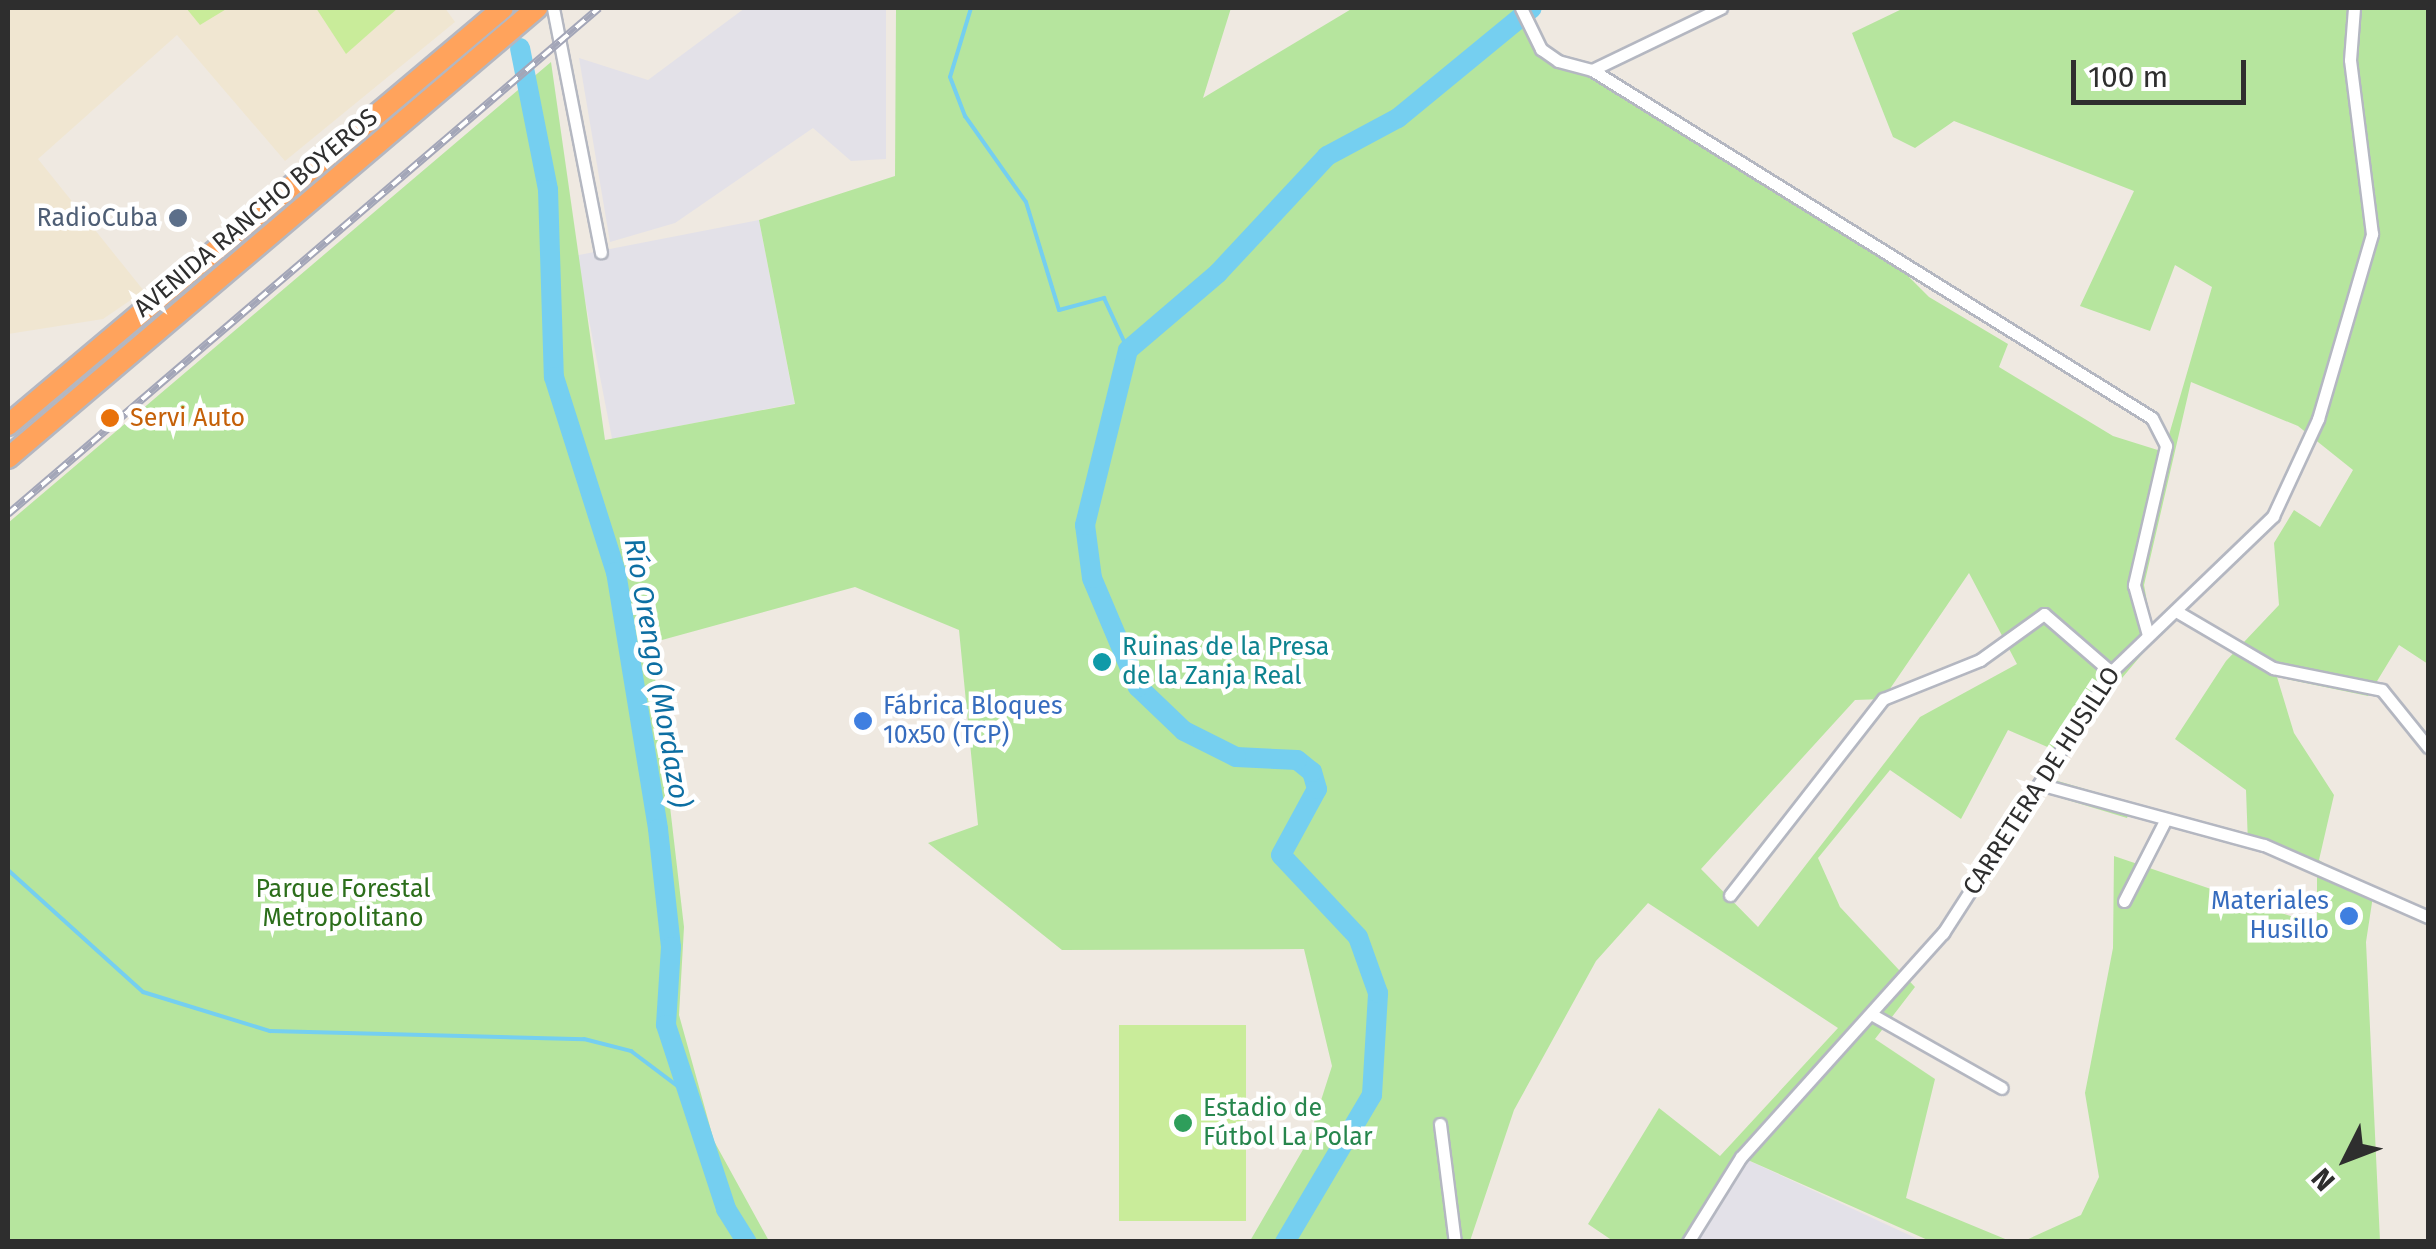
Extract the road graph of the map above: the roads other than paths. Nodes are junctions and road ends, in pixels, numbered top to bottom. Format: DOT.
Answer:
graph roads {
  1 [pos="502,8"];
  2 [pos="553,8"];
  3 [pos="1521,8"];
  4 [pos="1721,8"];
  5 [pos="2354,8"];
  6 [pos="532,12"];
  7 [pos="1592,70"];
  8 [pos="601,252"];
  9 [pos="8,426"];
  10 [pos="32,436"];
  11 [pos="8,449"];
  12 [pos="8,458"];
  13 [pos="2176,612"];
  14 [pos="2148,635"];
  15 [pos="2112,672"];
  16 [pos="2428,747"];
  17 [pos="2039,784"];
  18 [pos="2166,819"];
  19 [pos="1730,895"];
  20 [pos="2124,901"];
  21 [pos="2428,918"];
  22 [pos="1871,1014"];
  23 [pos="2002,1088"];
  24 [pos="1440,1124"];
  25 [pos="1456,1242"];
  26 [pos="1688,1242"];
  1 -- 9 [label="highway, AVENIDA RANCHO BOYEROS"];
  2 -- 8 [label="street"];
  3 -- 7 [label="street"];
  4 -- 7 [label="street"];
  5 -- 13 [label="street, CARRETERA DE HUSILLO"];
  6 -- 10 [label="highway, AVENIDA RANCHO BOYEROS"];
  7 -- 14 [label="street"];
  10 -- 11 [label="highway"];
  10 -- 12 [label="highway, AVENIDA RANCHO BOYEROS"];
  13 -- 14 [label="street, CARRETERA DE HUSILLO"];
  13 -- 16 [label="street"];
  14 -- 15 [label="street, CARRETERA DE HUSILLO"];
  15 -- 17 [label="street, CARRETERA DE HUSILLO"];
  15 -- 19 [label="street"];
  17 -- 18 [label="street"];
  17 -- 22 [label="street, CARRETERA DE HUSILLO"];
  18 -- 20 [label="street"];
  18 -- 21 [label="street"];
  22 -- 23 [label="street"];
  22 -- 26 [label="street, CARRETERA DE HUSILLO"];
  24 -- 25 [label="street"];
}
